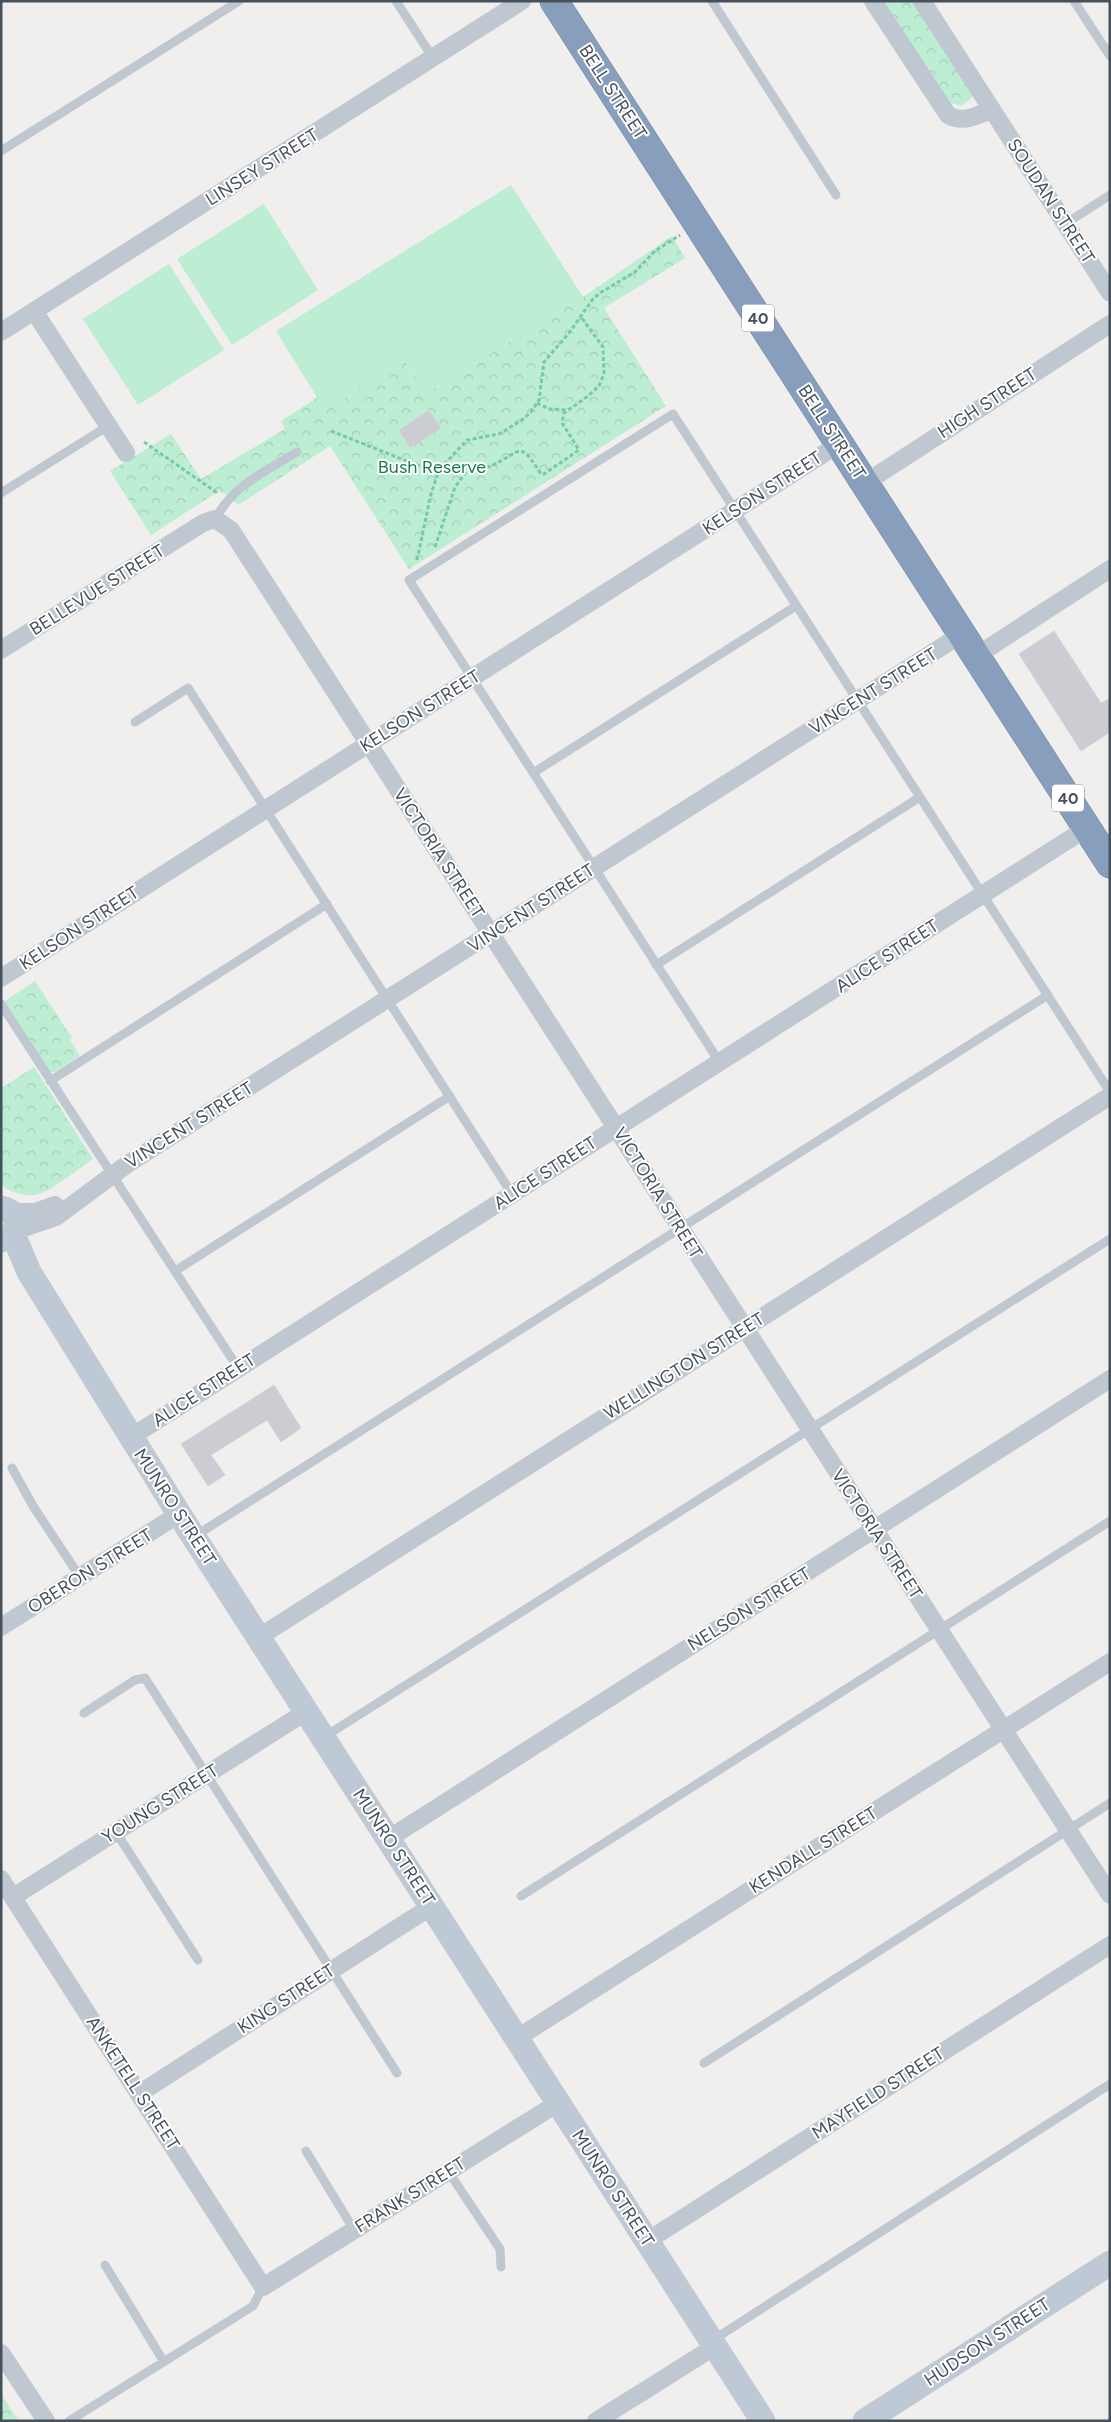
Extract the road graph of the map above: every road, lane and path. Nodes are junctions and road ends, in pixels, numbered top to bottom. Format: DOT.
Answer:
graph roads {
  1 [pos="239,1"];
  2 [pos="396,1"];
  3 [pos="522,1"];
  4 [pos="554,1"];
  5 [pos="712,1"];
  6 [pos="873,1"];
  7 [pos="922,1"];
  8 [pos="1074,1"];
  9 [pos="1110,56"];
  10 [pos="433,58"];
  11 [pos="992,110"];
  12 [pos="1,151"];
  13 [pos="836,195"];
  14 [pos="1110,195"];
  15 [pos="698,224"];
  16 [pos="1065,224"];
  17 [pos="1110,293"];
  18 [pos="34,311"];
  19 [pos="581,317"];
  20 [pos="1110,324"];
  21 [pos="1,332"];
  22 [pos="537,403"];
  23 [pos="567,410"];
  24 [pos="108,426"];
  25 [pos="331,431"];
  26 [pos="144,442"];
  27 [pos="839,444"];
  28 [pos="297,452"];
  29 [pos="126,453"];
  30 [pos="439,470"];
  31 [pos="865,483"];
  32 [pos="1,493"];
  33 [pos="233,494"];
  34 [pos="734,511"];
  35 [pos="215,520"];
  36 [pos="428,569"];
  37 [pos="1110,570"];
  38 [pos="413,578"];
  39 [pos="796,606"];
  40 [pos="969,645"];
  41 [pos="1,650"];
  42 [pos="472,679"];
  43 [pos="857,701"];
  44 [pos="135,722"];
  45 [pos="368,743"];
  46 [pos="533,773"];
  47 [pos="920,798"];
  48 [pos="265,809"];
  49 [pos="1087,828"];
  50 [pos="1110,864"];
  51 [pos="594,868"];
  52 [pos="982,895"];
  53 [pos="326,904"];
  54 [pos="491,934"];
  55 [pos="656,965"];
  56 [pos="1,978"];
  57 [pos="1048,995"];
  58 [pos="388,1000"];
  59 [pos="1,1004"];
  60 [pos="720,1063"];
  61 [pos="50,1081"];
  62 [pos="1110,1094"];
  63 [pos="450,1096"];
  64 [pos="616,1127"];
  65 [pos="106,1179"];
  66 [pos="512,1194"];
  67 [pos="7,1228"];
  68 [pos="680,1229"];
  69 [pos="1110,1239"];
  70 [pos="175,1271"];
  71 [pos="744,1328"];
  72 [pos="238,1368"];
  73 [pos="1110,1379"];
  74 [pos="809,1429"];
  75 [pos="131,1438"];
  76 [pos="12,1468"];
  77 [pos="179,1514"];
  78 [pos="1110,1521"];
  79 [pos="874,1530"];
  80 [pos="194,1537"];
  81 [pos="80,1577"];
  82 [pos="1,1628"];
  83 [pos="938,1630"];
  84 [pos="260,1637"];
  85 [pos="1110,1662"];
  86 [pos="306,1711"];
  87 [pos="84,1712"];
  88 [pos="1003,1730"];
  89 [pos="324,1737"];
  90 [pos="206,1775"];
  91 [pos="1110,1803"];
  92 [pos="1068,1830"];
  93 [pos="116,1832"];
  94 [pos="388,1839"];
  95 [pos="269,1872"];
  96 [pos="260,1878"];
  97 [pos="1,1880"];
  98 [pos="1110,1895"];
  99 [pos="521,1896"];
  100 [pos="9,1898"];
  101 [pos="432,1906"];
  102 [pos="1110,1945"];
  103 [pos="198,1960"];
  104 [pos="331,1970"];
  105 [pos="517,2038"];
  106 [pos="704,2063"];
  107 [pos="397,2073"];
  108 [pos="1110,2084"];
  109 [pos="140,2093"];
  110 [pos="558,2103"];
  111 [pos="306,2151"];
  112 [pos="448,2171"];
  113 [pos="354,2230"];
  114 [pos="647,2241"];
  115 [pos="1110,2263"];
  116 [pos="105,2265"];
  117 [pos="500,2267"];
  118 [pos="263,2287"];
  119 [pos="713,2344"];
  120 [pos="1,2353"];
  121 [pos="164,2362"];
  122 [pos="867,2420"];
  123 [pos="46,2421"];
  124 [pos="69,2421"];
  125 [pos="596,2421"];
  126 [pos="764,2421"];
  1 -- 12 [label="lane"];
  2 -- 10 [label="lane"];
  3 -- 10 [label="street, LINSEY STREET"];
  4 -- 15 [label="highway, BELL STREET / 40"];
  5 -- 13 [label="lane"];
  6 -- 11 [label="street"];
  7 -- 11 [label="street, SOUDAN STREET"];
  8 -- 9 [label="lane"];
  10 -- 18 [label="street, LINSEY STREET"];
  11 -- 16 [label="street, SOUDAN STREET"];
  14 -- 16 [label="lane"];
  15 -- 19 [label="path"];
  15 -- 27 [label="highway, BELL STREET / 40"];
  16 -- 17 [label="street, SOUDAN STREET"];
  18 -- 21 [label="street, LINSEY STREET"];
  18 -- 24 [label="street"];
  19 -- 22 [label="path"];
  19 -- 23 [label="path"];
  20 -- 31 [label="street, HIGH STREET"];
  22 -- 23 [label="path"];
  22 -- 30 [label="path"];
  23 -- 36 [label="path"];
  24 -- 29 [label="street"];
  24 -- 32 [label="lane"];
  25 -- 30 [label="path"];
  26 -- 33 [label="path"];
  27 -- 31 [label="highway, BELL STREET / 40"];
  27 -- 34 [label="street, KELSON STREET"];
  28 -- 33 [label="lane"];
  30 -- 38 [label="path"];
  31 -- 40 [label="highway, BELL STREET / 40"];
  33 -- 35 [label="lane"];
  34 -- 36 [label="lane"];
  34 -- 39 [label="lane"];
  34 -- 42 [label="street, KELSON STREET"];
  35 -- 41 [label="street, BELLEVUE STREET"];
  35 -- 45 [label="street, VICTORIA STREET"];
  36 -- 38 [label="lane"];
  37 -- 40 [label="street, VINCENT STREET"];
  38 -- 42 [label="lane"];
  39 -- 43 [label="lane"];
  39 -- 46 [label="lane"];
  40 -- 43 [label="street, VINCENT STREET"];
  40 -- 49 [label="highway, BELL STREET / 40"];
  42 -- 45 [label="street, KELSON STREET"];
  42 -- 46 [label="lane"];
  43 -- 47 [label="lane"];
  43 -- 51 [label="street, VINCENT STREET"];
  44 -- 48 [label="lane"];
  45 -- 48 [label="street, KELSON STREET"];
  45 -- 54 [label="street, VICTORIA STREET"];
  46 -- 51 [label="lane"];
  47 -- 52 [label="lane"];
  47 -- 55 [label="lane"];
  48 -- 53 [label="lane"];
  48 -- 56 [label="street, KELSON STREET"];
  49 -- 50 [label="highway, BELL STREET / 40"];
  49 -- 52 [label="street, ALICE STREET"];
  51 -- 54 [label="street, VINCENT STREET"];
  51 -- 55 [label="lane"];
  52 -- 57 [label="lane"];
  52 -- 60 [label="street, ALICE STREET"];
  53 -- 58 [label="lane"];
  53 -- 61 [label="lane"];
  54 -- 58 [label="street, VINCENT STREET"];
  54 -- 64 [label="street, VICTORIA STREET"];
  55 -- 60 [label="lane"];
  57 -- 62 [label="lane"];
  57 -- 68 [label="lane"];
  58 -- 63 [label="lane"];
  58 -- 65 [label="street, VINCENT STREET"];
  59 -- 61 [label="lane"];
  60 -- 64 [label="street, ALICE STREET"];
  61 -- 65 [label="lane"];
  62 -- 71 [label="street, WELLINGTON STREET"];
  63 -- 66 [label="lane"];
  63 -- 70 [label="lane"];
  64 -- 66 [label="street, ALICE STREET"];
  64 -- 68 [label="street, VICTORIA STREET"];
  65 -- 67 [label="street, VINCENT STREET"];
  65 -- 70 [label="lane"];
  66 -- 72 [label="street, ALICE STREET"];
  67 -- 75 [label="street, MUNRO STREET"];
  68 -- 71 [label="street, VICTORIA STREET"];
  68 -- 80 [label="lane"];
  69 -- 74 [label="lane"];
  70 -- 72 [label="lane"];
  71 -- 74 [label="street, VICTORIA STREET"];
  71 -- 84 [label="street, WELLINGTON STREET"];
  72 -- 75 [label="street, ALICE STREET"];
  73 -- 79 [label="street, NELSON STREET"];
  74 -- 79 [label="street, VICTORIA STREET"];
  74 -- 89 [label="lane"];
  75 -- 77 [label="street, MUNRO STREET"];
  76 -- 81 [label="lane"];
  77 -- 80 [label="street, MUNRO STREET"];
  77 -- 81 [label="street, OBERON STREET"];
  78 -- 83 [label="lane"];
  79 -- 83 [label="street, VICTORIA STREET"];
  79 -- 94 [label="street, NELSON STREET"];
  80 -- 84 [label="street, MUNRO STREET"];
  81 -- 82 [label="street, OBERON STREET"];
  83 -- 88 [label="street, VICTORIA STREET"];
  83 -- 99 [label="lane"];
  84 -- 86 [label="street, MUNRO STREET"];
  85 -- 88 [label="street, KENDALL STREET"];
  86 -- 89 [label="street, MUNRO STREET"];
  86 -- 90 [label="street, YOUNG STREET"];
  87 -- 90 [label="lane"];
  88 -- 92 [label="street, VICTORIA STREET"];
  88 -- 105 [label="street, KENDALL STREET"];
  89 -- 94 [label="street, MUNRO STREET"];
  90 -- 93 [label="street, YOUNG STREET"];
  90 -- 95 [label="lane"];
  91 -- 92 [label="lane"];
  92 -- 98 [label="street, VICTORIA STREET"];
  92 -- 106 [label="lane"];
  93 -- 100 [label="street, YOUNG STREET"];
  93 -- 103 [label="lane"];
  94 -- 101 [label="street, MUNRO STREET"];
  95 -- 96 [label="lane"];
  95 -- 104 [label="lane"];
  97 -- 100 [label="street, ANKETELL STREET"];
  100 -- 109 [label="street, ANKETELL STREET"];
  101 -- 104 [label="street, KING STREET"];
  101 -- 105 [label="street, MUNRO STREET"];
  102 -- 114 [label="street, MAYFIELD STREET"];
  104 -- 107 [label="lane"];
  104 -- 109 [label="street, KING STREET"];
  105 -- 110 [label="street, MUNRO STREET"];
  108 -- 119 [label="lane"];
  109 -- 118 [label="street, ANKETELL STREET"];
  110 -- 112 [label="street, FRANK STREET"];
  110 -- 114 [label="street, MUNRO STREET"];
  111 -- 113 [label="lane"];
  112 -- 113 [label="street, FRANK STREET"];
  112 -- 117 [label="lane"];
  113 -- 118 [label="street, FRANK STREET"];
  114 -- 119 [label="street, MUNRO STREET"];
  115 -- 122 [label="street, HUDSON STREET"];
  116 -- 121 [label="lane"];
  118 -- 121 [label="lane"];
  119 -- 125 [label="street"];
  119 -- 126 [label="street, MUNRO STREET"];
  120 -- 123 [label="street"];
  121 -- 124 [label="lane"];
}
